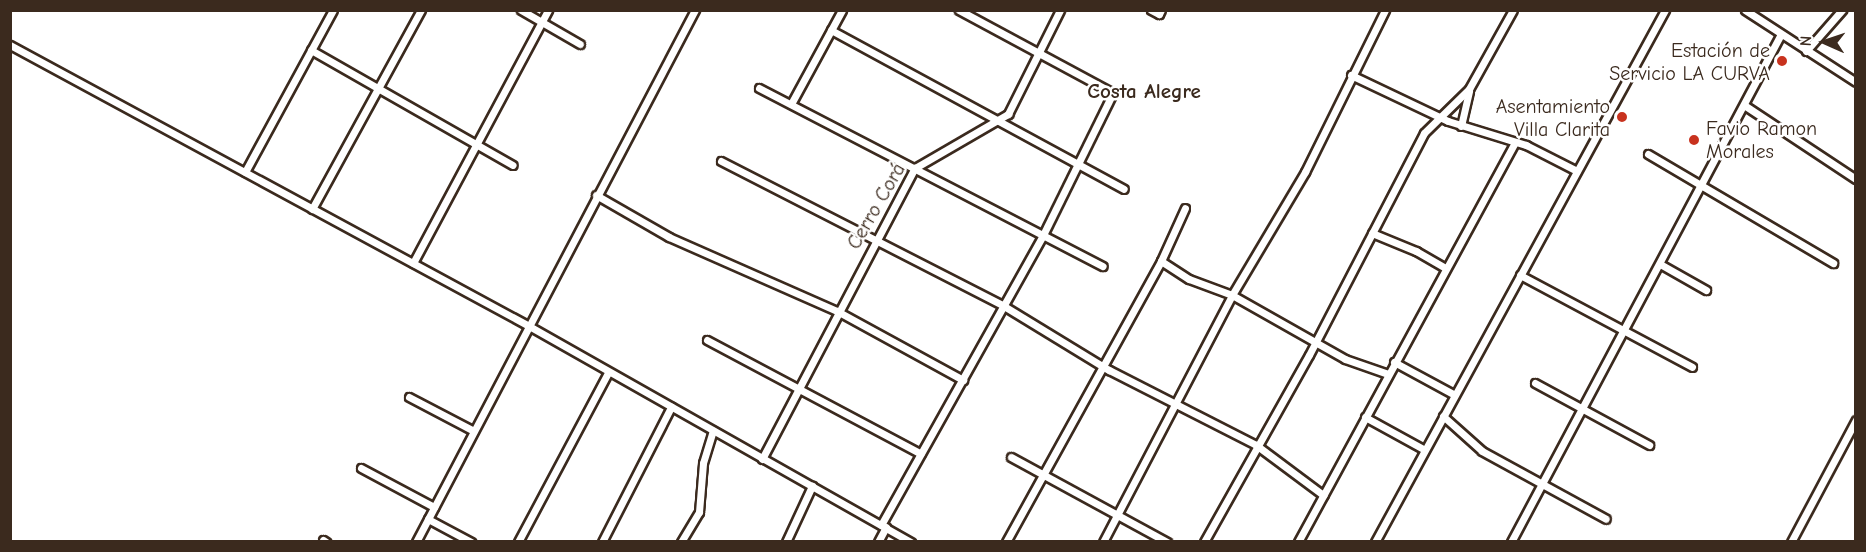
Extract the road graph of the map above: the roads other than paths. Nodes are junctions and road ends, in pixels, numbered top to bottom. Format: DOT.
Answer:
graph roads {
  1 [pos="333,10"];
  2 [pos="421,10"];
  3 [pos="521,10"];
  4 [pos="548,10"];
  5 [pos="694,10"];
  6 [pos="842,10"];
  7 [pos="959,10"];
  8 [pos="1060,10"];
  9 [pos="1151,10"];
  10 [pos="1161,10"];
  11 [pos="1385,10"];
  12 [pos="1513,10"];
  13 [pos="1665,10"];
  14 [pos="1745,10"];
  15 [pos="1842,10"];
  16 [pos="542,22"];
  17 [pos="831,30"];
  18 [pos="1781,34"];
  19 [pos="580,44"];
  20 [pos="10,45"];
  21 [pos="311,50"];
  22 [pos="1806,51"];
  23 [pos="1039,52"];
  24 [pos="1351,75"];
  25 [pos="1856,82"];
  26 [pos="378,88"];
  27 [pos="759,88"];
  28 [pos="1469,89"];
  29 [pos="791,104"];
  30 [pos="1744,105"];
  31 [pos="1441,115"];
  32 [pos="1000,122"];
  33 [pos="1461,126"];
  34 [pos="476,144"];
  35 [pos="1514,144"];
  36 [pos="1648,154"];
  37 [pos="721,161"];
  38 [pos="1076,164"];
  39 [pos="513,165"];
  40 [pos="915,168"];
  41 [pos="1577,171"];
  42 [pos="245,172"];
  43 [pos="1856,178"];
  44 [pos="1702,184"];
  45 [pos="1124,189"];
  46 [pos="596,195"];
  47 [pos="1185,208"];
  48 [pos="312,209"];
  49 [pos="1372,233"];
  50 [pos="1044,235"];
  51 [pos="874,240"];
  52 [pos="1161,261"];
  53 [pos="413,263"];
  54 [pos="1833,263"];
  55 [pos="1660,264"];
  56 [pos="1103,266"];
  57 [pos="1444,268"];
  58 [pos="1520,275"];
  59 [pos="1706,290"];
  60 [pos="1232,295"];
  61 [pos="1004,306"];
  62 [pos="837,311"];
  63 [pos="529,326"];
  64 [pos="1625,330"];
  65 [pos="707,340"];
  66 [pos="1316,342"];
  67 [pos="1394,362"];
  68 [pos="1101,365"];
  69 [pos="1692,367"];
  70 [pos="608,372"];
  71 [pos="1388,374"];
  72 [pos="963,380"];
  73 [pos="1535,383"];
  74 [pos="799,386"];
  75 [pos="1455,395"];
  76 [pos="409,397"];
  77 [pos="1174,403"];
  78 [pos="671,407"];
  79 [pos="1585,407"];
  80 [pos="1443,416"];
  81 [pos="1365,417"];
  82 [pos="1856,420"];
  83 [pos="474,431"];
  84 [pos="713,431"];
  85 [pos="1256,445"];
  86 [pos="1649,445"];
  87 [pos="1425,450"];
  88 [pos="921,454"];
  89 [pos="1011,457"];
  90 [pos="762,459"];
  91 [pos="361,468"];
  92 [pos="1042,474"];
  93 [pos="1543,484"];
  94 [pos="812,486"];
  95 [pos="1323,495"];
  96 [pos="434,507"];
  97 [pos="1117,514"];
  98 [pos="428,519"];
  99 [pos="1606,519"];
  100 [pos="884,526"];
  101 [pos="416,542"];
  102 [pos="471,542"];
  103 [pos="518,542"];
  104 [pos="602,542"];
  105 [pos="681,542"];
  106 [pos="786,542"];
  107 [pos="878,542"];
  108 [pos="911,542"];
  109 [pos="1006,542"];
  110 [pos="1104,542"];
  111 [pos="1167,542"];
  112 [pos="1204,542"];
  113 [pos="1298,542"];
  114 [pos="1375,542"];
  115 [pos="1511,542"];
  116 [pos="1791,542"];
  1 -- 21 [label="street"];
  2 -- 26 [label="street"];
  3 -- 16 [label="street"];
  4 -- 16 [label="street"];
  5 -- 46 [label="street"];
  6 -- 17 [label="street"];
  7 -- 23 [label="street"];
  8 -- 23 [label="street"];
  9 -- 10 [label="street"];
  11 -- 24 [label="street"];
  12 -- 28 [label="street"];
  13 -- 41 [label="street"];
  14 -- 18 [label="street"];
  15 -- 22 [label="street"];
  16 -- 19 [label="street"];
  16 -- 34 [label="street"];
  17 -- 29 [label="street"];
  17 -- 32 [label="street"];
  18 -- 22 [label="street"];
  18 -- 30 [label="street"];
  20 -- 42 [label="street"];
  21 -- 26 [label="street"];
  21 -- 42 [label="street"];
  22 -- 25 [label="street"];
  23 -- 32 [label="street"];
  23 -- 38 [label="street"];
  24 -- 31 [label="street"];
  24 -- 60 [label="street"];
  26 -- 34 [label="street"];
  26 -- 48 [label="street"];
  27 -- 29 [label="street"];
  28 -- 31 [label="street"];
  28 -- 33 [label="street"];
  29 -- 40 [label="street"];
  30 -- 43 [label="street"];
  30 -- 44 [label="street"];
  31 -- 33 [label="street"];
  31 -- 49 [label="street"];
  32 -- 38 [label="street"];
  32 -- 40 [label="street, Cerro Corá"];
  33 -- 35 [label="street"];
  34 -- 39 [label="street"];
  34 -- 53 [label="street"];
  35 -- 41 [label="street"];
  35 -- 57 [label="street"];
  36 -- 44 [label="street"];
  37 -- 51 [label="street"];
  38 -- 45 [label="street"];
  38 -- 50 [label="street"];
  40 -- 50 [label="street"];
  40 -- 51 [label="street, Cerro Corá"];
  41 -- 58 [label="street"];
  42 -- 48 [label="street"];
  44 -- 54 [label="street"];
  44 -- 55 [label="street"];
  46 -- 62 [label="street"];
  46 -- 63 [label="street"];
  47 -- 52 [label="street"];
  48 -- 53 [label="street"];
  49 -- 57 [label="street"];
  49 -- 66 [label="street"];
  50 -- 56 [label="street"];
  50 -- 61 [label="street"];
  51 -- 61 [label="street"];
  51 -- 62 [label="street, Cerro Corá"];
  52 -- 60 [label="street"];
  52 -- 68 [label="street"];
  53 -- 63 [label="street"];
  55 -- 59 [label="street"];
  55 -- 64 [label="street"];
  57 -- 67 [label="street"];
  58 -- 64 [label="street"];
  58 -- 75 [label="street"];
  60 -- 66 [label="street"];
  60 -- 77 [label="street"];
  61 -- 68 [label="street"];
  61 -- 72 [label="street"];
  62 -- 72 [label="street"];
  62 -- 74 [label="street, Cerro Corá"];
  63 -- 70 [label="street"];
  63 -- 83 [label="street"];
  64 -- 69 [label="street"];
  64 -- 79 [label="street"];
  65 -- 74 [label="street"];
  66 -- 71 [label="street"];
  66 -- 85 [label="street"];
  67 -- 71 [label="street"];
  67 -- 75 [label="street"];
  68 -- 77 [label="street"];
  68 -- 92 [label="street"];
  70 -- 78 [label="street"];
  70 -- 103 [label="street"];
  71 -- 81 [label="street"];
  72 -- 88 [label="street"];
  73 -- 79 [label="street"];
  74 -- 88 [label="street"];
  74 -- 90 [label="street, Cerro Corá"];
  75 -- 80 [label="street"];
  76 -- 83 [label="street"];
  77 -- 85 [label="street"];
  77 -- 97 [label="street"];
  78 -- 84 [label="street"];
  78 -- 104 [label="street"];
  79 -- 86 [label="street"];
  79 -- 93 [label="street"];
  80 -- 87 [label="street"];
  80 -- 93 [label="street"];
  81 -- 87 [label="street"];
  81 -- 95 [label="street"];
  82 -- 116 [label="street"];
  83 -- 96 [label="street"];
  84 -- 90 [label="street"];
  84 -- 105 [label="street"];
  85 -- 95 [label="street"];
  85 -- 112 [label="street"];
  87 -- 114 [label="street"];
  88 -- 100 [label="street"];
  89 -- 92 [label="street"];
  90 -- 94 [label="street"];
  91 -- 96 [label="street"];
  92 -- 97 [label="street"];
  92 -- 109 [label="street"];
  93 -- 99 [label="street"];
  93 -- 115 [label="street"];
  94 -- 100 [label="street"];
  94 -- 106 [label="street"];
  95 -- 113 [label="street"];
  96 -- 98 [label="street"];
  97 -- 110 [label="street"];
  97 -- 111 [label="street"];
  98 -- 101 [label="street"];
  98 -- 102 [label="street"];
  100 -- 107 [label="street"];
  100 -- 108 [label="street"];
}
